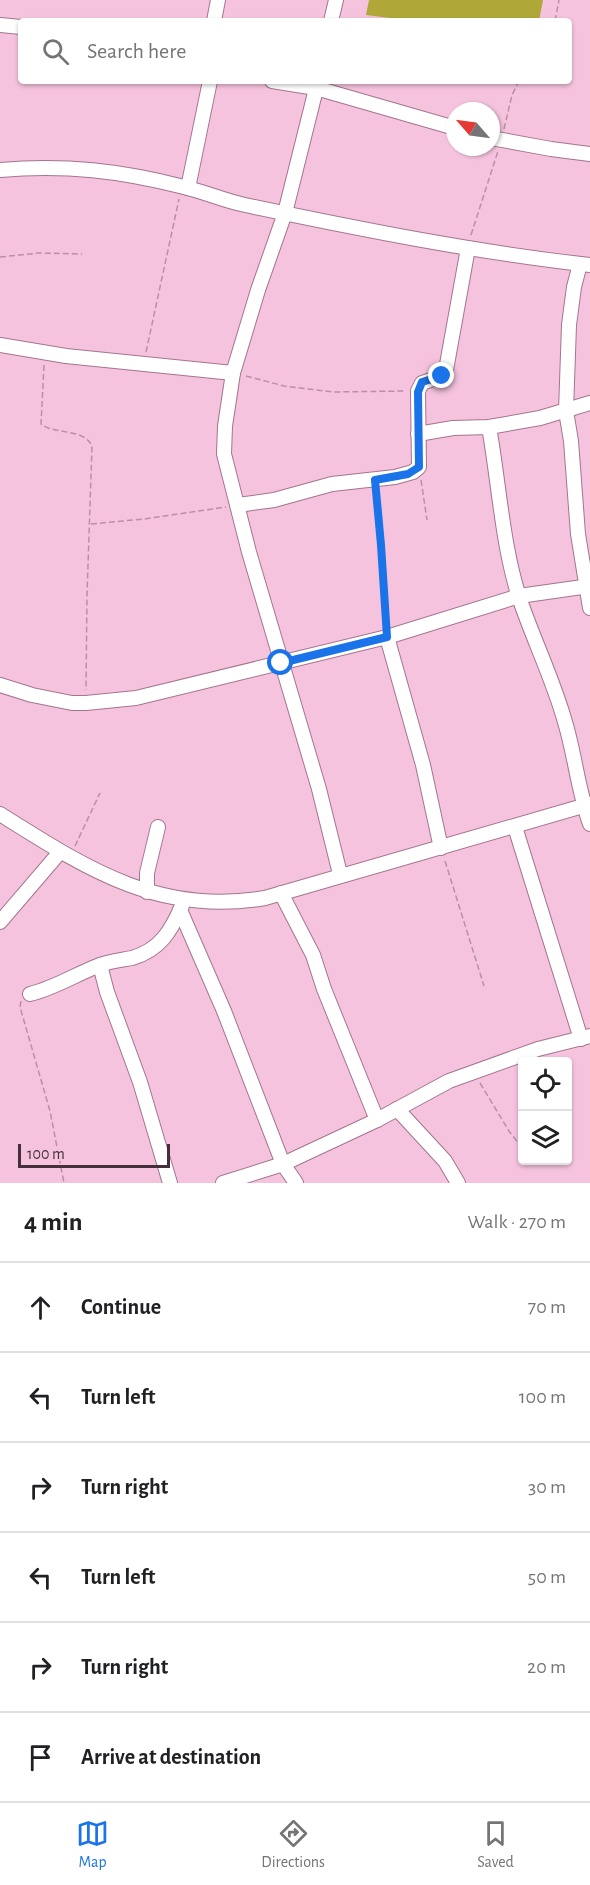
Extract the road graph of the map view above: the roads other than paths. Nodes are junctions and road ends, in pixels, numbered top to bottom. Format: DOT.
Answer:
graph roads {
  1 [pos="218,0"];
  2 [pos="336,0"];
  3 [pos="215,18"];
  4 [pos="332,18"];
  5 [pos="0,25"];
  6 [pos="18,27"];
  7 [pos="209,84"];
  8 [pos="317,85"];
  9 [pos="446,125"];
  10 [pos="500,141"];
  11 [pos="590,153"];
  12 [pos="0,170"];
  13 [pos="185,187"];
  14 [pos="285,213"];
  15 [pos="468,248"];
  16 [pos="587,263"];
  17 [pos="0,345"];
  18 [pos="233,373"];
  19 [pos="590,403"];
  20 [pos="566,411"];
  21 [pos="489,427"];
  22 [pos="418,434"];
  23 [pos="237,506"];
  24 [pos="588,586"];
  25 [pos="519,596"];
  26 [pos="590,608"];
  27 [pos="387,637"];
  28 [pos="281,663"];
  29 [pos="0,685"];
  30 [pos="587,805"];
  31 [pos="0,814"];
  32 [pos="590,824"];
  33 [pos="158,827"];
  34 [pos="515,827"];
  35 [pos="441,848"];
  36 [pos="65,855"];
  37 [pos="340,874"];
  38 [pos="147,892"];
  39 [pos="281,893"];
  40 [pos="182,905"];
  41 [pos="0,922"];
  42 [pos="100,965"];
  43 [pos="30,994"];
  44 [pos="585,1038"];
  45 [pos="397,1108"];
  46 [pos="376,1120"];
  47 [pos="282,1164"];
  48 [pos="170,1183"];
  49 [pos="223,1183"];
  50 [pos="296,1183"];
  51 [pos="458,1183"];
  1 -- 3 [label="street"];
  2 -- 4 [label="street"];
  5 -- 6 [label="street"];
  7 -- 13 [label="street"];
  8 -- 9 [label="street"];
  8 -- 14 [label="street"];
  10 -- 11 [label="street"];
  12 -- 13 [label="street"];
  13 -- 14 [label="street"];
  14 -- 15 [label="street"];
  14 -- 18 [label="street"];
  15 -- 16 [label="street"];
  15 -- 22 [label="street"];
  16 -- 20 [label="street"];
  17 -- 18 [label="street"];
  18 -- 23 [label="street"];
  19 -- 20 [label="street"];
  20 -- 21 [label="street"];
  20 -- 24 [label="street"];
  21 -- 22 [label="street"];
  21 -- 25 [label="street"];
  22 -- 23 [label="street"];
  23 -- 28 [label="street"];
  24 -- 25 [label="street"];
  24 -- 26 [label="street"];
  25 -- 27 [label="street"];
  25 -- 30 [label="street"];
  27 -- 28 [label="street"];
  27 -- 35 [label="street"];
  28 -- 29 [label="street"];
  28 -- 37 [label="street"];
  30 -- 32 [label="street"];
  30 -- 34 [label="street"];
  31 -- 36 [label="street"];
  33 -- 38 [label="street"];
  34 -- 35 [label="street"];
  34 -- 44 [label="street"];
  35 -- 37 [label="street"];
  36 -- 38 [label="street"];
  36 -- 41 [label="street"];
  37 -- 39 [label="street"];
  38 -- 40 [label="street"];
  39 -- 40 [label="street"];
  39 -- 46 [label="street"];
  40 -- 42 [label="street"];
  40 -- 47 [label="street"];
  42 -- 43 [label="street"];
  42 -- 48 [label="street"];
  44 -- 45 [label="street"];
  45 -- 46 [label="street"];
  45 -- 51 [label="street"];
  46 -- 47 [label="street"];
  47 -- 49 [label="street"];
  47 -- 50 [label="street"];
}
